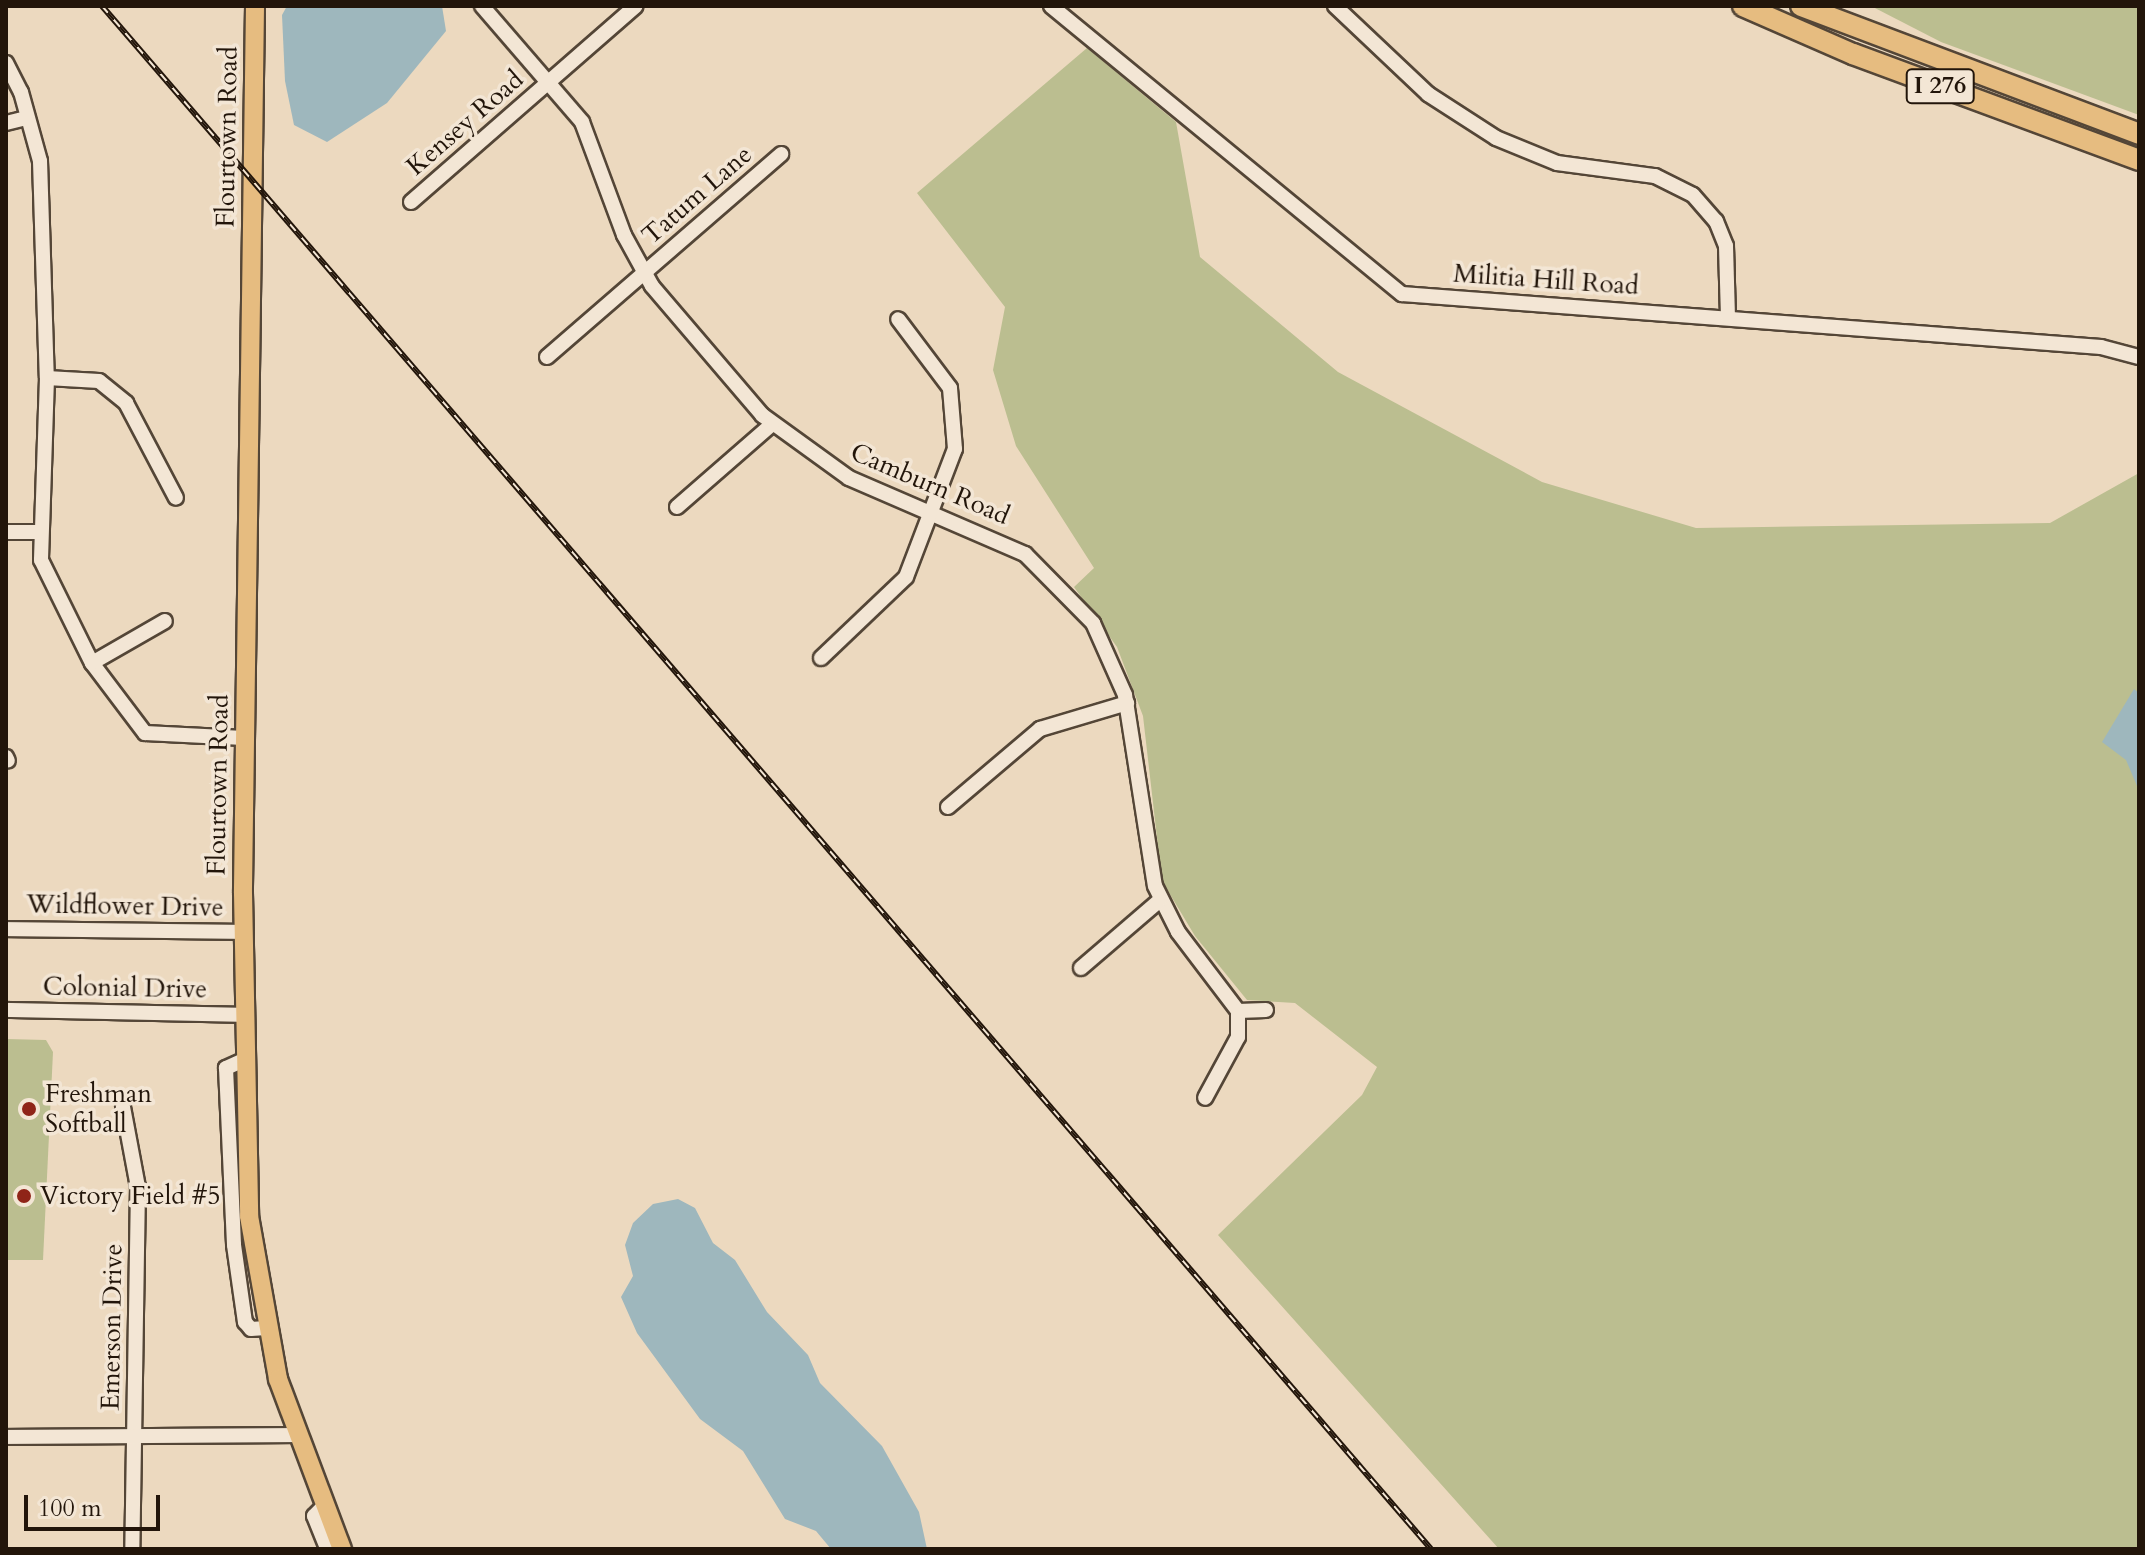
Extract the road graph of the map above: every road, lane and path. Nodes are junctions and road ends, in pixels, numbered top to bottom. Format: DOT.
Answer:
graph roads {
  1 [pos="255,6"];
  2 [pos="482,6"];
  3 [pos="636,6"];
  4 [pos="1051,6"];
  5 [pos="1335,6"];
  6 [pos="1743,6"];
  7 [pos="1801,6"];
  8 [pos="6,63"];
  9 [pos="550,81"];
  10 [pos="26,118"];
  11 [pos="6,123"];
  12 [pos="2139,134"];
  13 [pos="781,154"];
  14 [pos="2139,160"];
  15 [pos="411,202"];
  16 [pos="645,273"];
  17 [pos="1728,317"];
  18 [pos="898,319"];
  19 [pos="547,357"];
  20 [pos="2139,357"];
  21 [pos="47,378"];
  22 [pos="772,424"];
  23 [pos="176,498"];
  24 [pos="677,507"];
  25 [pos="932,513"];
  26 [pos="6,532"];
  27 [pos="40,532"];
  28 [pos="165,621"];
  29 [pos="821,658"];
  30 [pos="92,663"];
  31 [pos="1127,703"];
  32 [pos="244,738"];
  33 [pos="948,807"];
  34 [pos="1160,900"];
  35 [pos="6,929"];
  36 [pos="243,932"];
  37 [pos="1081,968"];
  38 [pos="6,1010"];
  39 [pos="1266,1010"];
  40 [pos="1238,1011"];
  41 [pos="243,1015"];
  42 [pos="1205,1098"];
  43 [pos="123,1107"];
  44 [pos="295,1435"];
  45 [pos="6,1437"];
  46 [pos="135,1439"];
  47 [pos="324,1506"];
  48 [pos="132,1549"];
  49 [pos="327,1549"];
  50 [pos="342,1549"];
  1 -- 32 [label="main road, Flourtown Road"];
  2 -- 9 [label="street, Camburn Road"];
  3 -- 9 [label="street, Kensey Road"];
  4 -- 17 [label="street, Militia Hill Road"];
  5 -- 17 [label="street"];
  6 -- 14 [label="highway, I 276"];
  7 -- 12 [label="highway, I 276"];
  8 -- 10 [label="street"];
  9 -- 15 [label="street, Kensey Road"];
  9 -- 16 [label="street, Camburn Road"];
  10 -- 11 [label="street"];
  10 -- 21 [label="street"];
  13 -- 16 [label="street, Tatum Lane"];
  16 -- 19 [label="street, Tatum Lane"];
  16 -- 22 [label="street, Camburn Road"];
  17 -- 20 [label="street, Militia Hill Road"];
  18 -- 25 [label="street"];
  21 -- 23 [label="street"];
  21 -- 27 [label="street"];
  22 -- 24 [label="street"];
  22 -- 25 [label="street, Camburn Road"];
  25 -- 29 [label="street"];
  25 -- 31 [label="street, Camburn Road"];
  26 -- 27 [label="street"];
  27 -- 30 [label="street"];
  28 -- 30 [label="street"];
  30 -- 32 [label="street"];
  31 -- 33 [label="street"];
  31 -- 34 [label="street, Camburn Road"];
  32 -- 36 [label="main road, Flourtown Road"];
  34 -- 37 [label="street"];
  34 -- 40 [label="street, Camburn Road"];
  35 -- 36 [label="street, Wildflower Drive"];
  36 -- 41 [label="main road, Flourtown Road"];
  38 -- 41 [label="street, Colonial Drive"];
  39 -- 40 [label="street"];
  40 -- 42 [label="street"];
  41 -- 44 [label="main road, Flourtown Road"];
  43 -- 46 [label="street, Emerson Drive"];
  44 -- 46 [label="street"];
  44 -- 47 [label="main road, Flourtown Road"];
  45 -- 46 [label="street"];
  46 -- 48 [label="street, Emerson Drive"];
  47 -- 49 [label="street"];
  47 -- 50 [label="main road, Flourtown Road"];
}
